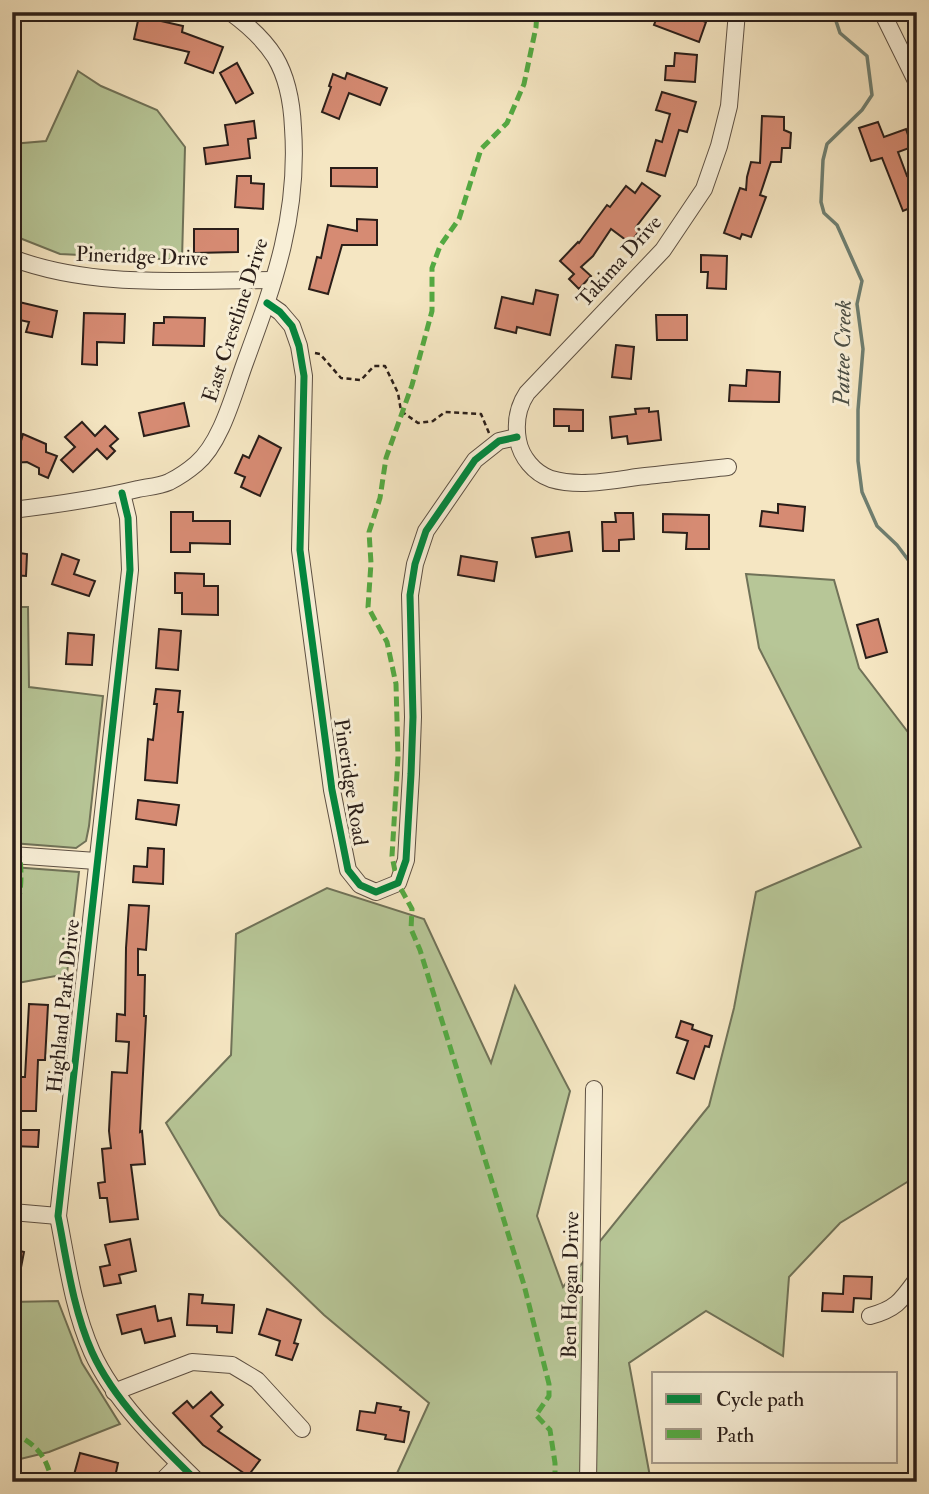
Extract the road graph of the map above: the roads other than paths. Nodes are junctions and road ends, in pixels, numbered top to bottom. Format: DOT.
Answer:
graph roads {
  1 [pos="230,12"];
  2 [pos="737,12"];
  3 [pos="882,12"];
  4 [pos="917,83"];
  5 [pos="12,258"];
  6 [pos="273,280"];
  7 [pos="267,303"];
  8 [pos="517,437"];
  9 [pos="728,467"];
  10 [pos="122,493"];
  11 [pos="12,510"];
  12 [pos="12,855"];
  13 [pos="96,861"];
  14 [pos="594,1089"];
  15 [pos="12,1212"];
  16 [pos="58,1216"];
  17 [pos="917,1279"];
  18 [pos="870,1316"];
  19 [pos="114,1392"];
  20 [pos="302,1429"];
  21 [pos="180,1464"];
  22 [pos="161,1482"];
  23 [pos="198,1482"];
  24 [pos="588,1482"];
  1 -- 6 [label="street, East Crestline Drive"];
  2 -- 8 [label="street, Takima Drive"];
  3 -- 4 [label="street"];
  5 -- 6 [label="street, Pineridge Drive"];
  6 -- 7 [label="street, East Crestline Drive"];
  7 -- 8 [label="street, Pineridge Road"];
  7 -- 10 [label="street, East Crestline Drive"];
  8 -- 9 [label="street"];
  10 -- 11 [label="street, East Crestline Drive"];
  10 -- 13 [label="street, Highland Park Drive"];
  12 -- 13 [label="street"];
  13 -- 16 [label="street, Highland Park Drive"];
  14 -- 24 [label="street, Ben Hogan Drive"];
  15 -- 16 [label="street"];
  16 -- 19 [label="street, Highland Park Drive"];
  17 -- 18 [label="street"];
  19 -- 20 [label="street"];
  19 -- 21 [label="street, Highland Park Drive"];
  21 -- 22 [label="street"];
  21 -- 23 [label="street, Highland Park Drive"];
}
